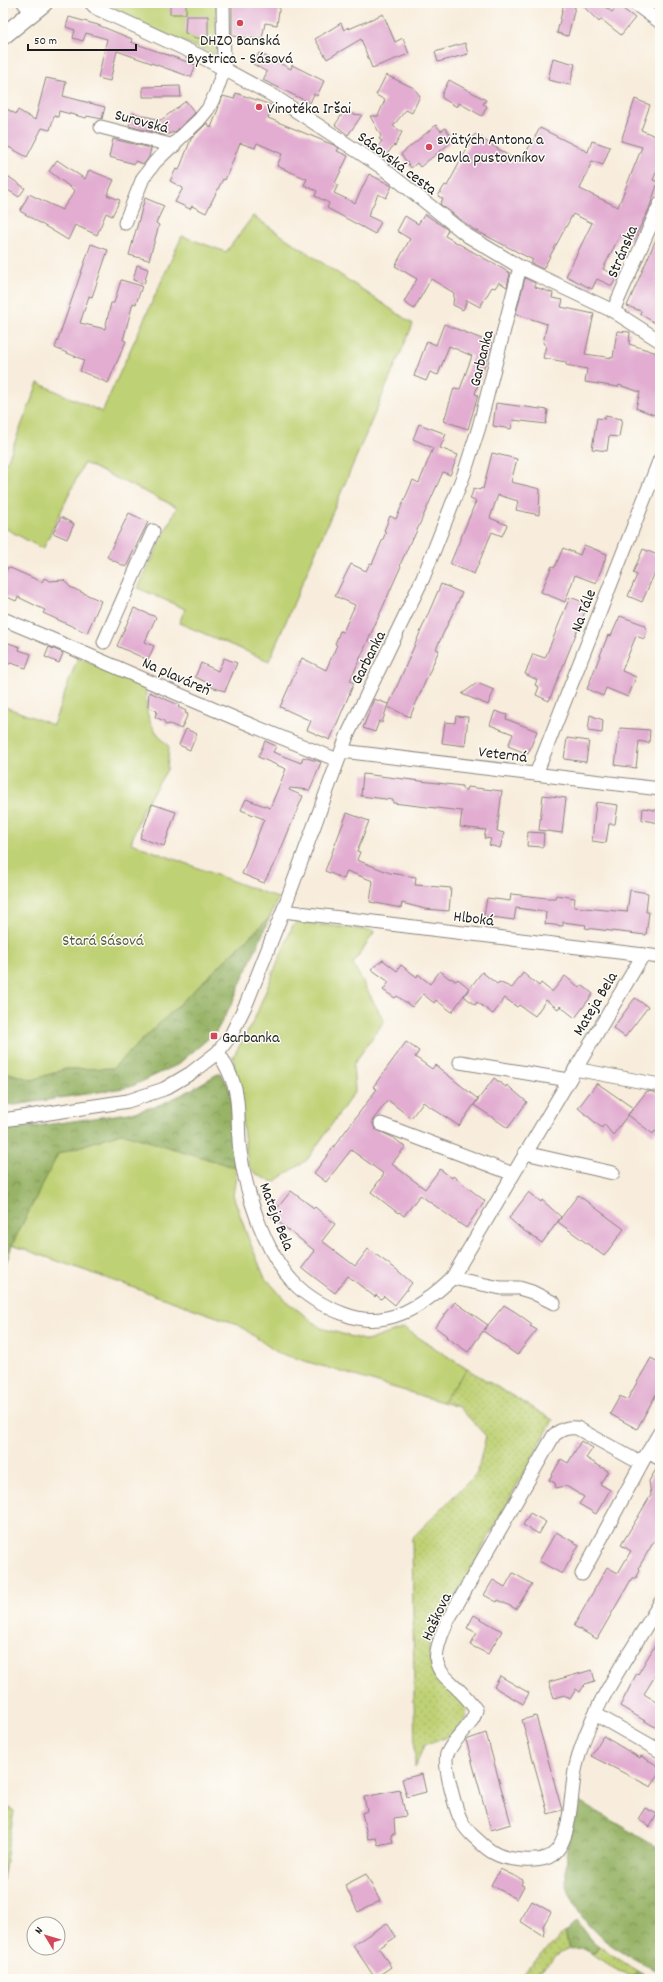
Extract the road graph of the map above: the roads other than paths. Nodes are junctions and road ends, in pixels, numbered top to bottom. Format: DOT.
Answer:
graph roads {
  1 [pos="91,3"];
  2 [pos="223,3"];
  3 [pos="634,3"];
  4 [pos="30,5"];
  5 [pos="660,22"];
  6 [pos="3,36"];
  7 [pos="224,69"];
  8 [pos="101,127"];
  9 [pos="174,146"];
  10 [pos="660,204"];
  11 [pos="125,224"];
  12 [pos="520,267"];
  13 [pos="614,311"];
  14 [pos="660,341"];
  15 [pos="660,459"];
  16 [pos="153,530"];
  17 [pos="3,619"];
  18 [pos="104,642"];
  19 [pos="340,756"];
  20 [pos="536,774"];
  21 [pos="660,789"];
  22 [pos="283,911"];
  23 [pos="643,955"];
  24 [pos="660,957"];
  25 [pos="218,1052"];
  26 [pos="460,1062"];
  27 [pos="572,1074"];
  28 [pos="660,1085"];
  29 [pos="3,1120"];
  30 [pos="381,1124"];
  31 [pos="525,1153"];
  32 [pos="613,1173"];
  33 [pos="513,1174"];
  34 [pos="452,1278"];
  35 [pos="554,1303"];
  36 [pos="660,1432"];
  37 [pos="647,1455"];
  38 [pos="660,1459"];
  39 [pos="582,1574"];
  40 [pos="660,1603"];
  41 [pos="655,1622"];
  42 [pos="595,1714"];
  43 [pos="660,1751"];
  1 -- 7 [label="street, Sásovská cesta"];
  2 -- 7 [label="street, Surovská"];
  3 -- 5 [label="street"];
  4 -- 6 [label="street"];
  7 -- 9 [label="street, Surovská"];
  7 -- 12 [label="street, Sásovská cesta"];
  8 -- 9 [label="street, Surovská"];
  9 -- 11 [label="street, Surovská"];
  10 -- 13 [label="street, Stránska"];
  12 -- 13 [label="street, Sásovská cesta"];
  12 -- 19 [label="street, Garbanka"];
  13 -- 14 [label="street, Sásovská cesta"];
  15 -- 20 [label="street, Na Tále"];
  16 -- 18 [label="street"];
  17 -- 19 [label="street, Na plaváreň"];
  19 -- 20 [label="street, Veterná"];
  19 -- 22 [label="street, Garbanka"];
  20 -- 21 [label="street, Veterná"];
  22 -- 23 [label="street, Hlboká"];
  22 -- 25 [label="street, Garbanka"];
  23 -- 24 [label="street, Hlboká"];
  23 -- 27 [label="street, Mateja Bela"];
  25 -- 29 [label="street, Garbanka"];
  25 -- 34 [label="street, Mateja Bela"];
  26 -- 27 [label="street"];
  27 -- 28 [label="street"];
  27 -- 31 [label="street, Mateja Bela"];
  30 -- 33 [label="street"];
  31 -- 32 [label="street"];
  31 -- 33 [label="street, Mateja Bela"];
  33 -- 34 [label="street, Mateja Bela"];
  34 -- 35 [label="street"];
  36 -- 37 [label="street"];
  37 -- 38 [label="street, Haškova"];
  37 -- 39 [label="street"];
  37 -- 42 [label="street, Haškova"];
  40 -- 41 [label="street, Haškova"];
  41 -- 42 [label="street, Haškova"];
  42 -- 43 [label="street"];
}
